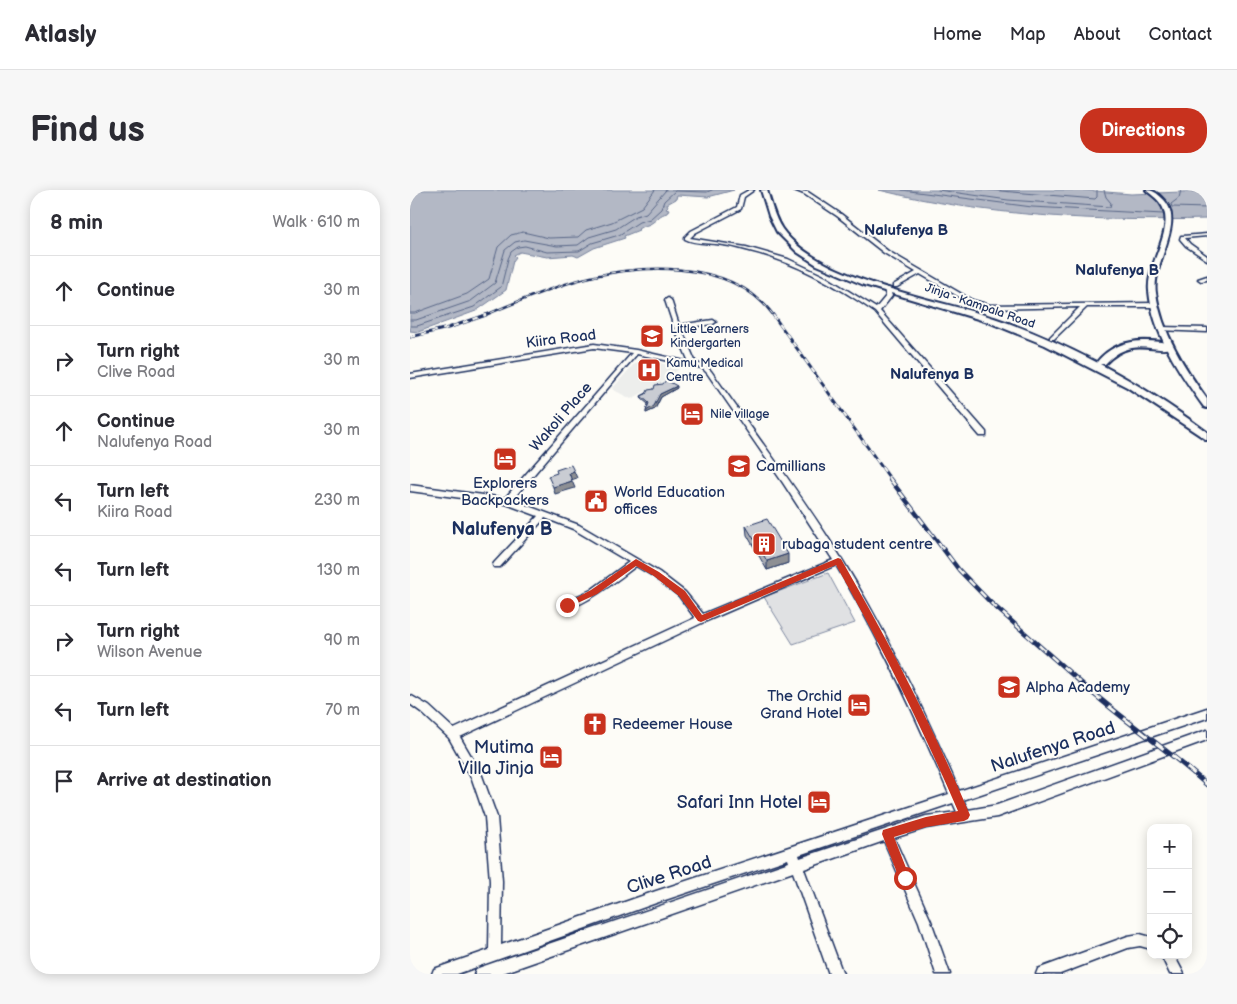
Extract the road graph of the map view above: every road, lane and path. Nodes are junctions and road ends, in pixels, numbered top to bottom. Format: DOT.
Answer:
graph roads {
  1 [pos="752,190"];
  2 [pos="764,190"];
  3 [pos="771,190"];
  4 [pos="796,190"];
  5 [pos="1149,190"];
  6 [pos="1207,235"];
  7 [pos="1207,258"];
  8 [pos="919,272"];
  9 [pos="914,277"];
  10 [pos="891,288"];
  11 [pos="904,291"];
  12 [pos="668,300"];
  13 [pos="883,303"];
  14 [pos="1085,304"];
  15 [pos="1154,305"];
  16 [pos="877,311"];
  17 [pos="713,322"];
  18 [pos="677,326"];
  19 [pos="1160,328"];
  20 [pos="1207,330"];
  21 [pos="1052,338"];
  22 [pos="1168,346"];
  23 [pos="636,352"];
  24 [pos="1102,362"];
  25 [pos="693,363"];
  26 [pos="410,376"];
  27 [pos="1207,405"];
  28 [pos="1207,426"];
  29 [pos="983,434"];
  30 [pos="1207,437"];
  31 [pos="410,488"];
  32 [pos="507,501"];
  33 [pos="544,514"];
  34 [pos="838,561"];
  35 [pos="636,562"];
  36 [pos="497,565"];
  37 [pos="567,605"];
  38 [pos="701,619"];
  39 [pos="410,699"];
  40 [pos="1207,713"];
  41 [pos="453,735"];
  42 [pos="1207,735"];
  43 [pos="956,797"];
  44 [pos="910,812"];
  45 [pos="964,815"];
  46 [pos="926,822"];
  47 [pos="887,834"];
  48 [pos="792,853"];
  49 [pos="797,866"];
  50 [pos="1147,942"];
  51 [pos="495,953"];
  52 [pos="1169,959"];
  53 [pos="439,974"];
  54 [pos="481,974"];
  55 [pos="836,974"];
  56 [pos="943,974"];
  57 [pos="1043,974"];
  58 [pos="1177,974"];
  1 -- 16 [label="street"];
  2 -- 10 [label="highway, Jinja - Kampala Road"];
  3 -- 10 [label="highway, Jinja - Kampala Road"];
  4 -- 8 [label="street"];
  5 -- 15 [label="main road"];
  6 -- 7 [label="street"];
  8 -- 9 [label="street"];
  8 -- 14 [label="street"];
  9 -- 10 [label="street"];
  9 -- 11 [label="street"];
  10 -- 11 [label="highway, Jinja - Kampala Road"];
  10 -- 13 [label="street"];
  11 -- 13 [label="street"];
  11 -- 21 [label="highway, Jinja - Kampala Road"];
  11 -- 30 [label="highway, Jinja - Kampala Road"];
  12 -- 18 [label="street"];
  13 -- 16 [label="street"];
  14 -- 15 [label="street"];
  14 -- 21 [label="street"];
  15 -- 19 [label="main road"];
  16 -- 29 [label="street"];
  17 -- 18 [label="street"];
  18 -- 25 [label="street"];
  19 -- 20 [label="street"];
  19 -- 22 [label="main road"];
  21 -- 24 [label="highway, Jinja - Kampala Road"];
  22 -- 24 [label="highway"];
  22 -- 27 [label="main road"];
  23 -- 25 [label="street, Kiira Road"];
  23 -- 26 [label="street, Kiira Road"];
  23 -- 32 [label="street, Wakoli Place"];
  24 -- 28 [label="highway, Jinja - Kampala Road"];
  25 -- 34 [label="street, Kiira Road"];
  31 -- 32 [label="street"];
  32 -- 33 [label="street"];
  33 -- 35 [label="street"];
  33 -- 36 [label="street"];
  34 -- 38 [label="street"];
  34 -- 43 [label="street, Kiira Road"];
  35 -- 37 [label="street"];
  35 -- 38 [label="street"];
  38 -- 41 [label="street"];
  39 -- 41 [label="street"];
  40 -- 43 [label="street, Nalufenya Road"];
  41 -- 51 [label="street"];
  42 -- 45 [label="street"];
  43 -- 44 [label="street, Nalufenya Road"];
  43 -- 45 [label="street, Kiira Road"];
  44 -- 48 [label="street, Clive Road"];
  45 -- 46 [label="street"];
  46 -- 47 [label="street, Clive Road"];
  47 -- 49 [label="street, Clive Road"];
  47 -- 56 [label="street"];
  48 -- 49 [label="street"];
  48 -- 51 [label="street, Clive Road"];
  49 -- 54 [label="street, Clive Road"];
  49 -- 55 [label="street"];
  50 -- 57 [label="street"];
  51 -- 53 [label="street, Clive Road"];
  52 -- 58 [label="street"];
}
